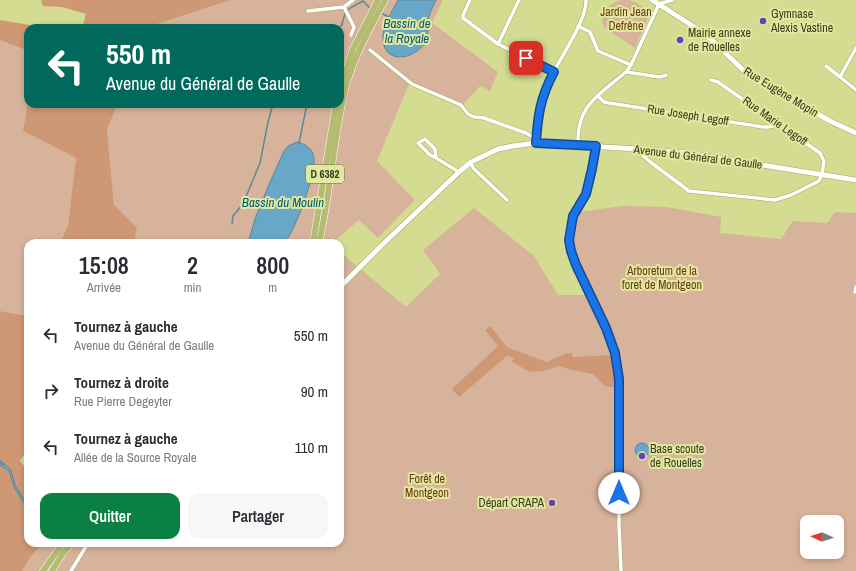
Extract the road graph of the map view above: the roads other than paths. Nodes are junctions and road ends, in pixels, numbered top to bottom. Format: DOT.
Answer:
graph roads {
  1 [pos="353,0"];
  2 [pos="376,0"];
  3 [pos="385,0"];
  4 [pos="470,0"];
  5 [pos="519,0"];
  6 [pos="586,0"];
  7 [pos="652,0"];
  8 [pos="672,0"];
  9 [pos="659,4"];
  10 [pos="344,7"];
  11 [pos="308,11"];
  12 [pos="578,26"];
  13 [pos="351,35"];
  14 [pos="498,44"];
  15 [pos="856,48"];
  16 [pos="370,50"];
  17 [pos="631,65"];
  18 [pos="826,66"];
  19 [pos="554,72"];
  20 [pos="626,72"];
  21 [pos="344,75"];
  22 [pos="666,75"];
  23 [pos="840,77"];
  24 [pos="711,80"];
  25 [pos="856,90"];
  26 [pos="344,96"];
  27 [pos="598,96"];
  28 [pos="335,108"];
  29 [pos="341,108"];
  30 [pos="780,125"];
  31 [pos="856,133"];
  32 [pos="536,141"];
  33 [pos="578,146"];
  34 [pos="596,146"];
  35 [pos="638,149"];
  36 [pos="436,158"];
  37 [pos="471,162"];
  38 [pos="459,172"];
  39 [pos="822,174"];
  40 [pos="856,180"];
  41 [pos="507,200"];
  42 [pos="314,239"];
  43 [pos="320,239"];
  44 [pos="344,282"];
  45 [pos="856,288"];
  46 [pos="855,292"];
  47 [pos="60,547"];
  48 [pos="68,547"];
  49 [pos="86,547"];
  50 [pos="43,571"];
  51 [pos="52,571"];
  52 [pos="71,571"];
  53 [pos="621,571"];
  1 -- 10 [label="street"];
  2 -- 21 [label="highway"];
  3 -- 26 [label="highway, D 6382"];
  4 -- 14 [label="street"];
  5 -- 14 [label="street"];
  6 -- 12 [label="street"];
  7 -- 9 [label="street, Rue Eugène Mopin"];
  8 -- 9 [label="street"];
  9 -- 17 [label="street"];
  9 -- 31 [label="street, Rue Eugène Mopin"];
  10 -- 11 [label="street"];
  10 -- 13 [label="street"];
  12 -- 17 [label="street"];
  12 -- 19 [label="street"];
  14 -- 19 [label="street"];
  15 -- 23 [label="street"];
  16 -- 32 [label="street"];
  17 -- 20 [label="street"];
  18 -- 23 [label="street"];
  19 -- 32 [label="street"];
  20 -- 22 [label="street"];
  20 -- 27 [label="street"];
  23 -- 25 [label="street"];
  24 -- 30 [label="street, Rue Marie Legoff"];
  27 -- 30 [label="street, Rue Joseph Legoff"];
  27 -- 33 [label="street"];
  28 -- 42 [label="highway, D 6382"];
  29 -- 43 [label="highway, D 6382"];
  30 -- 39 [label="street, Rue Marie Legoff"];
  32 -- 33 [label="street, Avenue du Général de Gaulle"];
  32 -- 37 [label="street, Avenue du Général de Gaulle"];
  33 -- 34 [label="street, Avenue du Général de Gaulle"];
  34 -- 35 [label="street, Avenue du Général de Gaulle"];
  34 -- 53 [label="street"];
  35 -- 39 [label="street, Avenue du Général de Gaulle"];
  35 -- 39 [label="street"];
  36 -- 36 [label="street"];
  36 -- 38 [label="street"];
  37 -- 38 [label="street, Avenue du Général de Gaulle"];
  37 -- 41 [label="street"];
  38 -- 44 [label="street, Avenue du Général de Gaulle"];
  39 -- 40 [label="street, Avenue du Général de Gaulle"];
  45 -- 46 [label="street"];
  47 -- 50 [label="highway"];
  48 -- 51 [label="highway"];
  49 -- 52 [label="street"];
}
